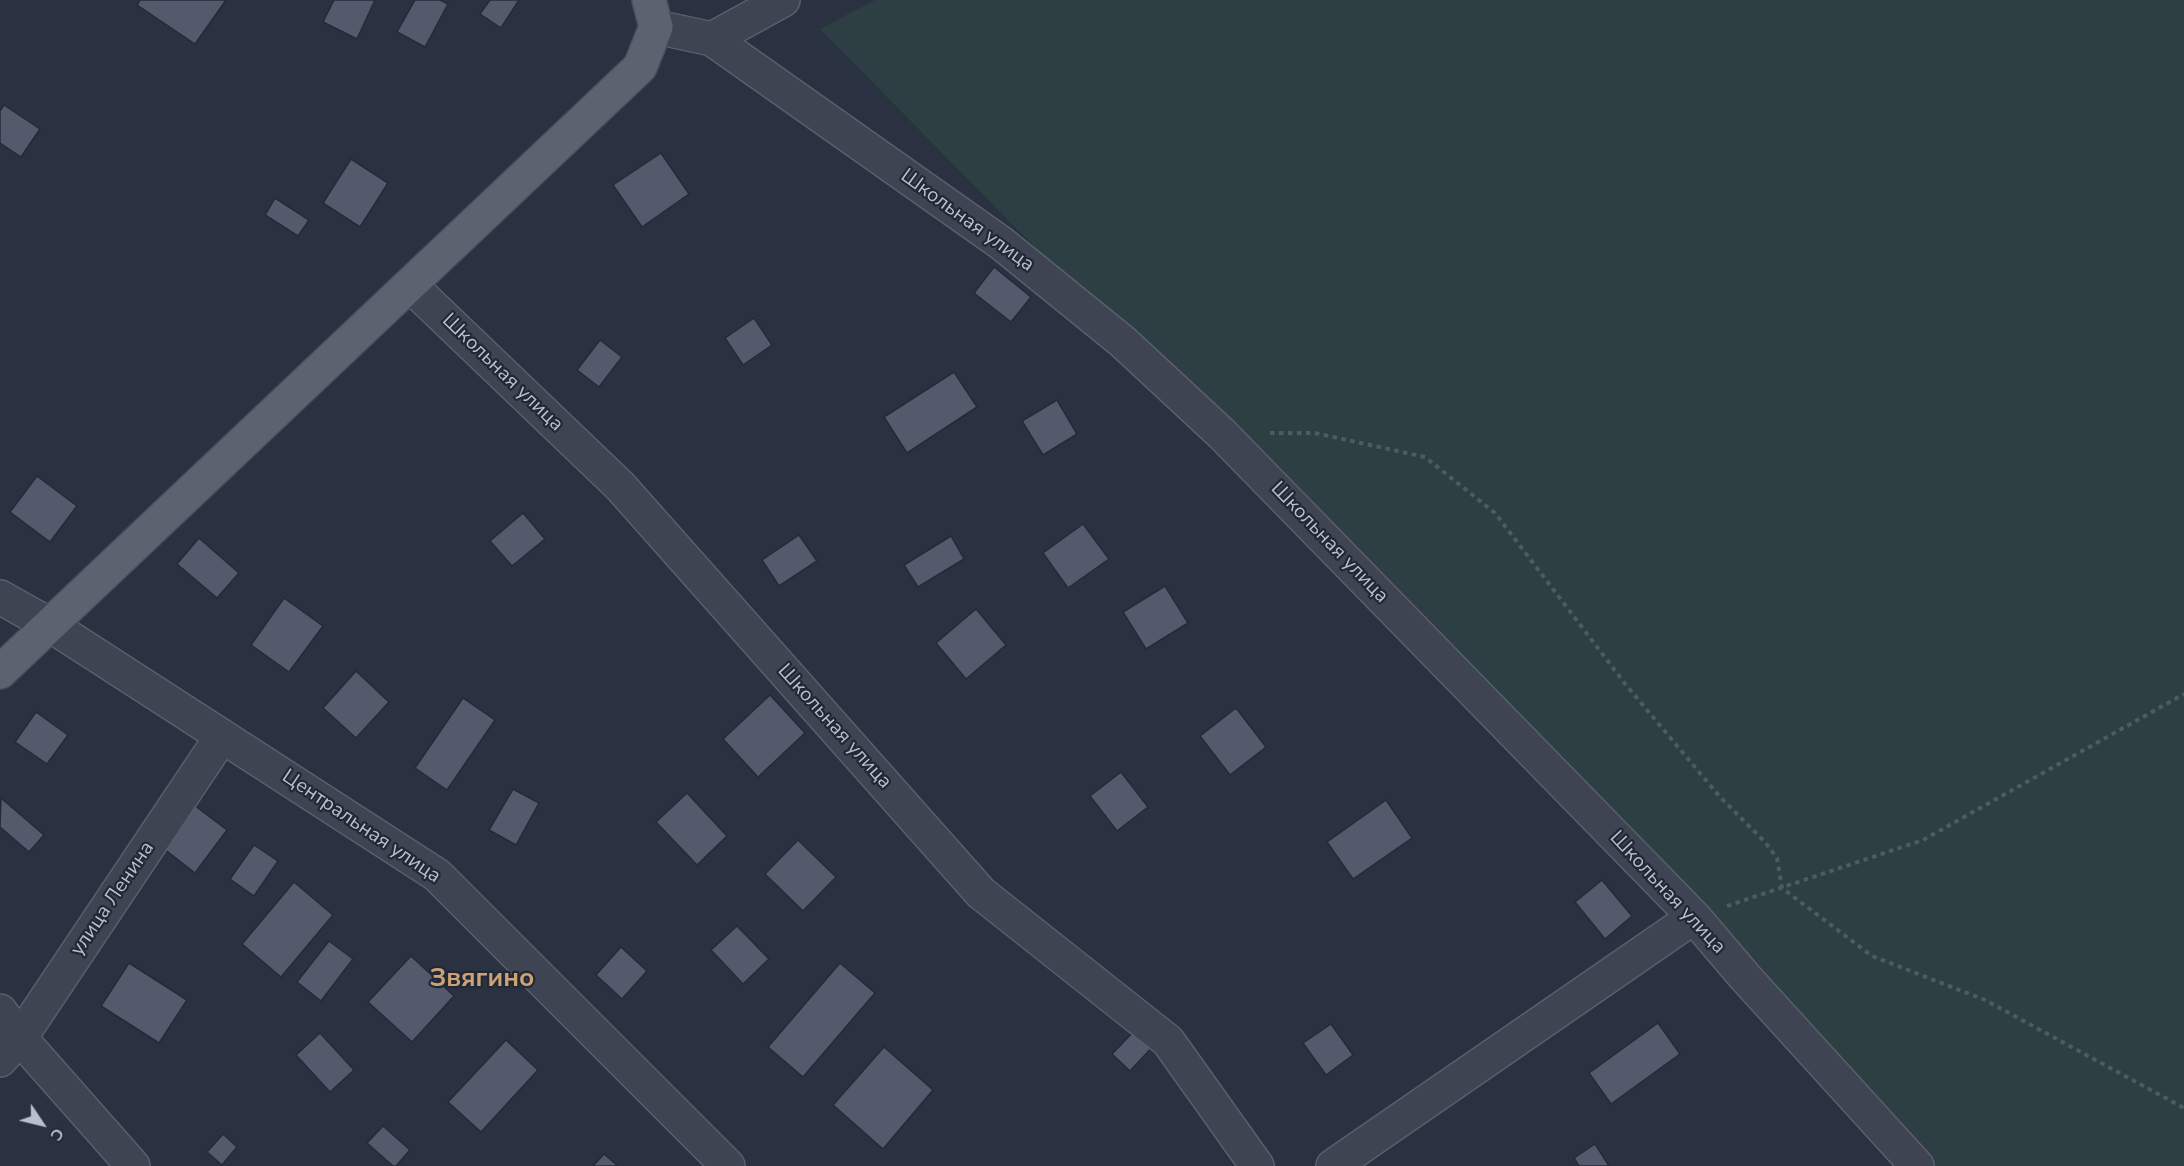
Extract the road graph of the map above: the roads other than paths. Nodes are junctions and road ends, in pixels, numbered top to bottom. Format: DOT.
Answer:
graph roads {
  1 [pos="783,0"];
  2 [pos="652,14"];
  3 [pos="712,39"];
  4 [pos="410,285"];
  5 [pos="0,597"];
  6 [pos="50,625"];
  7 [pos="0,672"];
  8 [pos="222,736"];
  9 [pos="1694,917"];
  10 [pos="0,1011"];
  11 [pos="10,1049"];
  12 [pos="133,1166"];
  13 [pos="728,1166"];
  14 [pos="1257,1166"];
  15 [pos="1333,1166"];
  16 [pos="1917,1166"];
  1 -- 3 [label="street"];
  2 -- 3 [label="street, Школьная улица"];
  2 -- 4 [label="main road"];
  3 -- 9 [label="street, Школьная улица"];
  4 -- 6 [label="main road"];
  4 -- 14 [label="street, Школьная улица"];
  5 -- 6 [label="street, Центральная улица"];
  6 -- 7 [label="main road"];
  6 -- 8 [label="street, Центральная улица"];
  8 -- 11 [label="street, улица Ленина"];
  8 -- 13 [label="street, Центральная улица"];
  9 -- 15 [label="street"];
  9 -- 16 [label="street, Школьная улица"];
  10 -- 11 [label="street"];
  11 -- 12 [label="street"];
}
